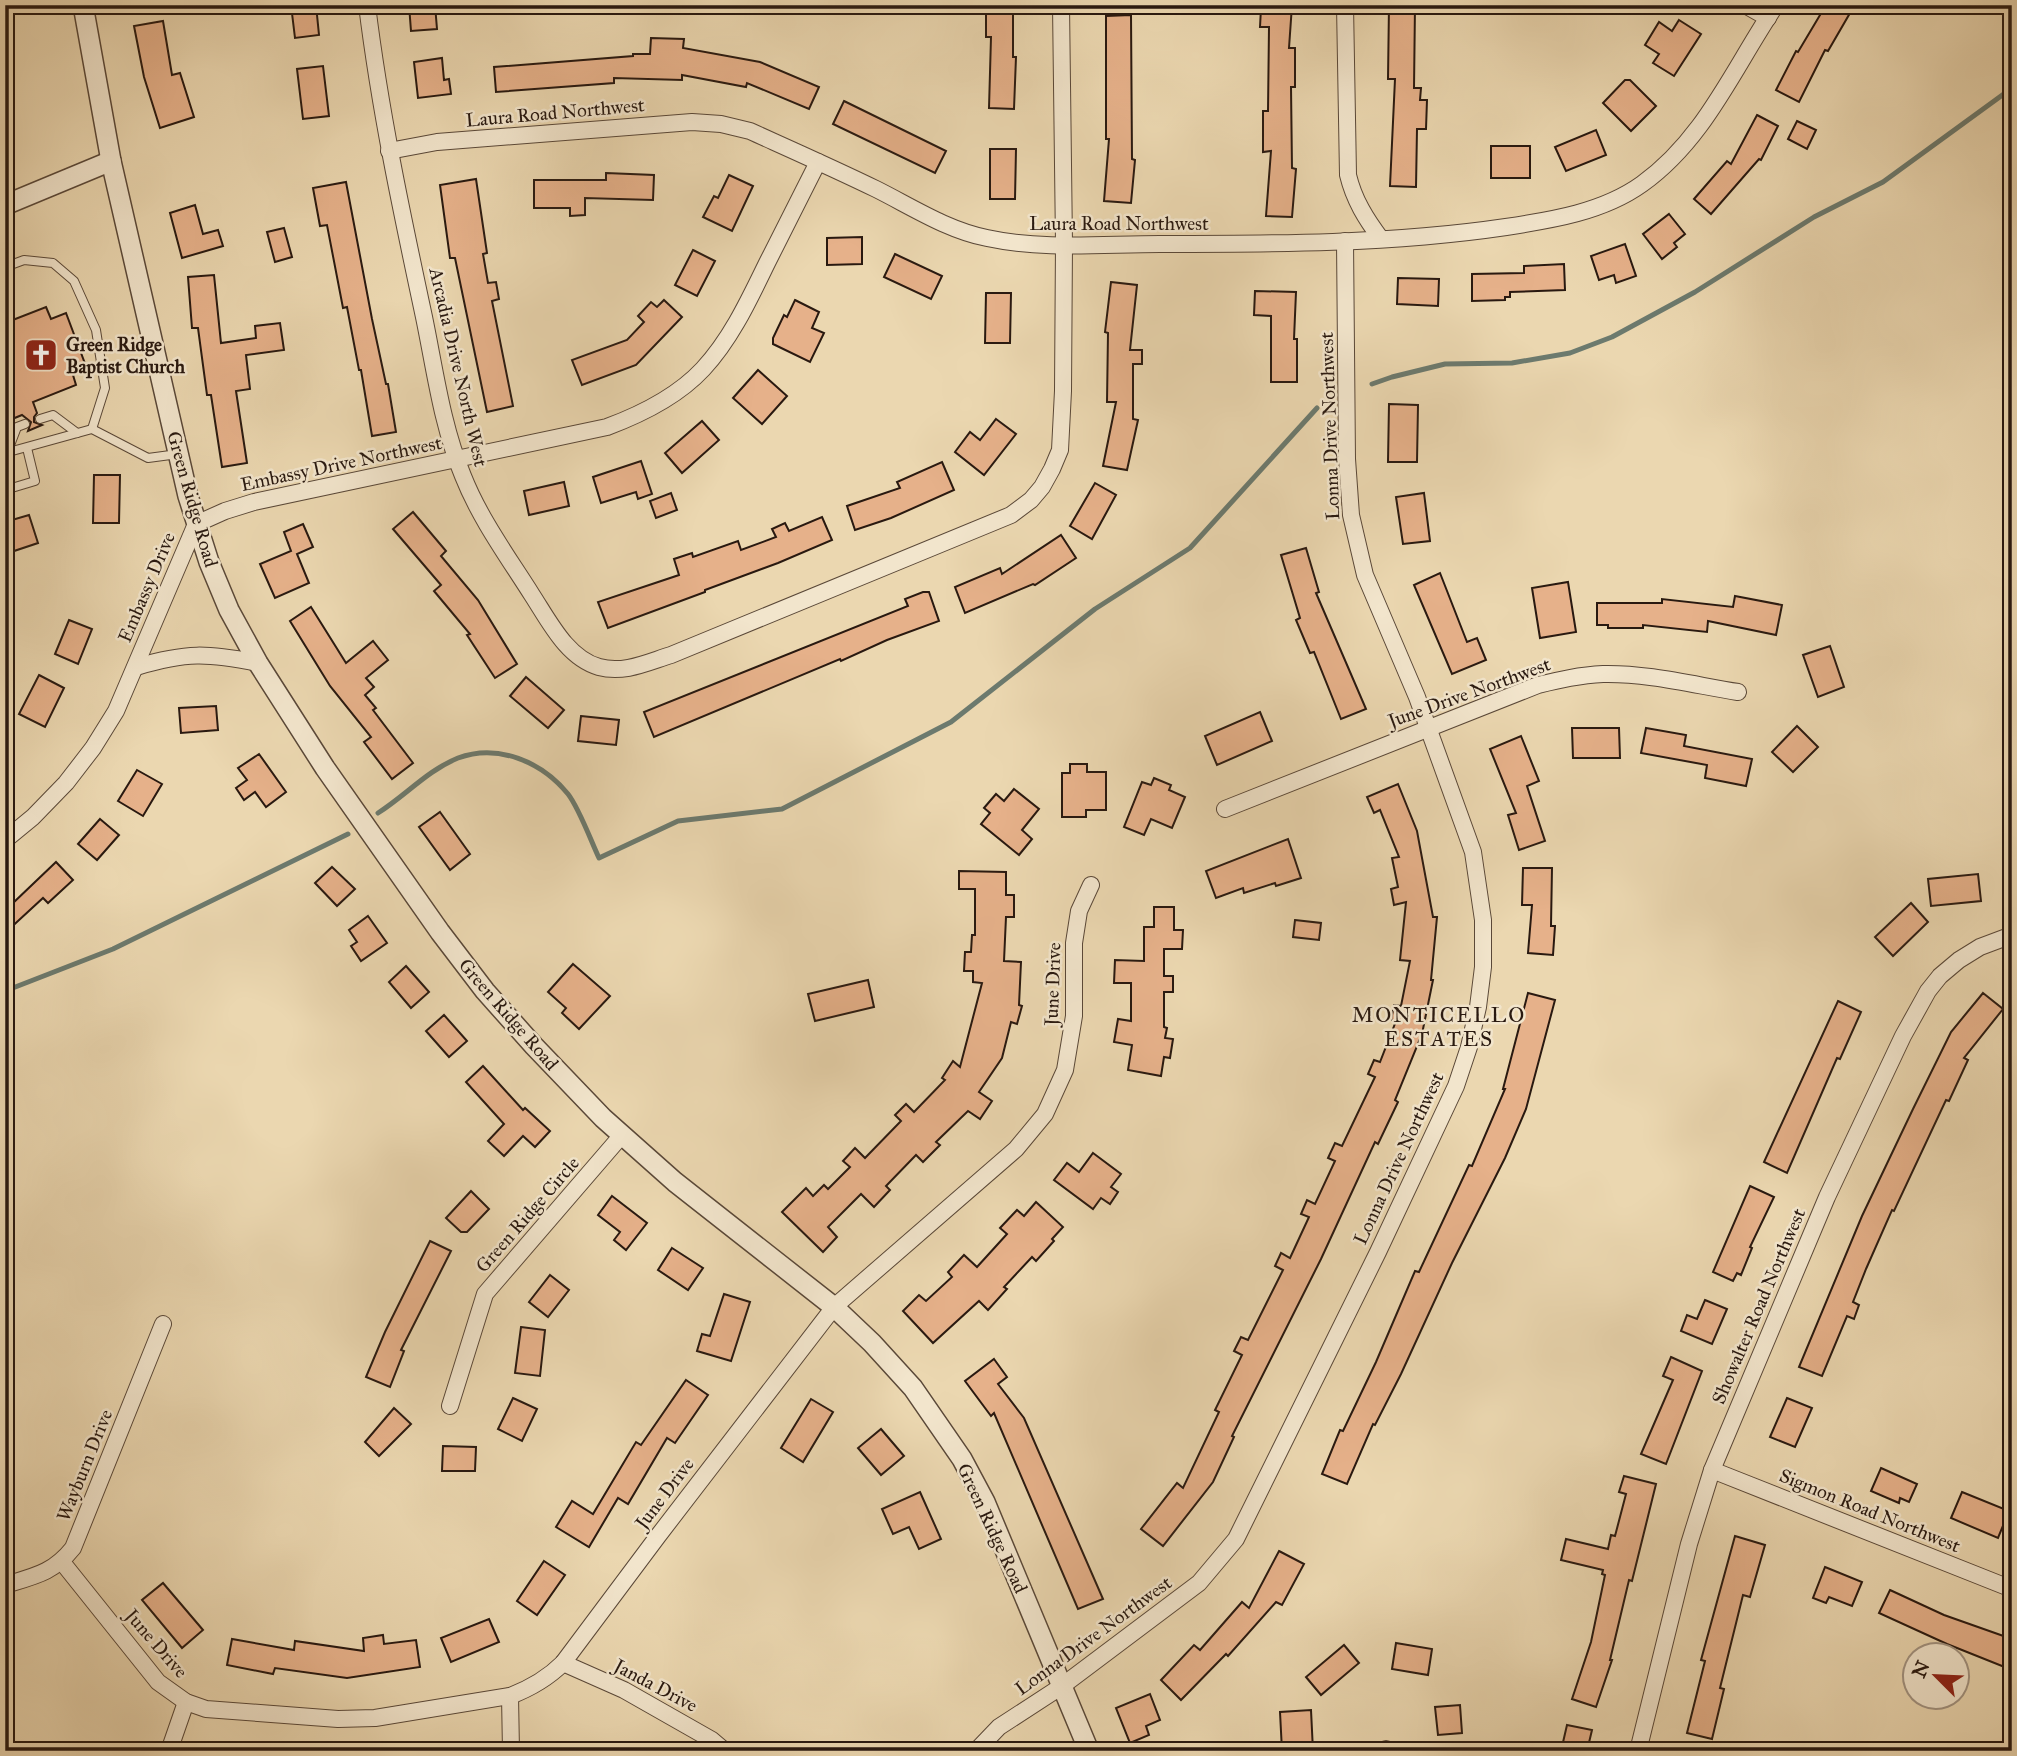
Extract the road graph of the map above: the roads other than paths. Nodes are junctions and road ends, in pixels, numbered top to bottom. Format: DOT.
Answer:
graph roads {
  1 [pos="83,5"];
  2 [pos="367,5"];
  3 [pos="1061,5"];
  4 [pos="1345,5"];
  5 [pos="1745,5"];
  6 [pos="1772,11"];
  7 [pos="389,151"];
  8 [pos="111,161"];
  9 [pos="818,162"];
  10 [pos="5,205"];
  11 [pos="1381,239"];
  12 [pos="1345,242"];
  13 [pos="1065,244"];
  14 [pos="5,267"];
  15 [pos="40,419"];
  16 [pos="25,424"];
  17 [pos="92,429"];
  18 [pos="77,433"];
  19 [pos="27,448"];
  20 [pos="6,453"];
  21 [pos="178,454"];
  22 [pos="456,459"];
  23 [pos="5,490"];
  24 [pos="196,524"];
  25 [pos="258,663"];
  26 [pos="136,667"];
  27 [pos="1738,692"];
  28 [pos="1428,728"];
  29 [pos="1225,809"];
  30 [pos="5,840"];
  31 [pos="1091,885"];
  32 [pos="2012,935"];
  33 [pos="622,1135"];
  34 [pos="834,1307"];
  35 [pos="163,1324"];
  36 [pos="450,1406"];
  37 [pos="1712,1470"];
  38 [pos="62,1562"];
  39 [pos="5,1586"];
  40 [pos="2012,1589"];
  41 [pos="563,1663"];
  42 [pos="1062,1686"];
  43 [pos="510,1696"];
  44 [pos="186,1702"];
  45 [pos="169,1751"];
  46 [pos="511,1751"];
  47 [pos="725,1751"];
  48 [pos="976,1751"];
  49 [pos="1090,1751"];
  50 [pos="1637,1751"];
  1 -- 8 [label="street, Green Ridge Road"];
  2 -- 7 [label="street, Arcadia Drive North West"];
  3 -- 13 [label="street, Arcadia Drive North West"];
  4 -- 11 [label="street"];
  5 -- 6 [label="street"];
  6 -- 11 [label="street, Laura Road Northwest"];
  7 -- 9 [label="street, Laura Road Northwest"];
  7 -- 22 [label="street, Arcadia Drive North West"];
  8 -- 10 [label="street"];
  8 -- 21 [label="street, Green Ridge Road"];
  9 -- 13 [label="street, Laura Road Northwest"];
  9 -- 22 [label="street, Embassy Drive Northwest"];
  11 -- 12 [label="street, Laura Road Northwest"];
  12 -- 13 [label="street, Laura Road Northwest"];
  12 -- 28 [label="street, Lonna Drive Northwest"];
  13 -- 22 [label="street, Arcadia Drive North West"];
  14 -- 17 [label="lane"];
  15 -- 18 [label="lane"];
  16 -- 20 [label="lane"];
  17 -- 18 [label="lane"];
  17 -- 21 [label="lane"];
  18 -- 19 [label="lane"];
  19 -- 20 [label="lane"];
  19 -- 23 [label="lane"];
  21 -- 24 [label="street, Green Ridge Road"];
  22 -- 24 [label="street, Embassy Drive Northwest"];
  24 -- 25 [label="street, Green Ridge Road"];
  24 -- 26 [label="street, Embassy Drive"];
  25 -- 26 [label="street, Embassy Drive"];
  25 -- 33 [label="street, Green Ridge Road"];
  26 -- 30 [label="street, Embassy Drive"];
  27 -- 28 [label="street, June Drive Northwest"];
  28 -- 29 [label="street, June Drive Northwest"];
  28 -- 42 [label="street, Lonna Drive Northwest"];
  31 -- 34 [label="street, June Drive"];
  32 -- 37 [label="street, Showalter Road Northwest"];
  33 -- 34 [label="street, Green Ridge Road"];
  33 -- 36 [label="street, Green Ridge Circle"];
  34 -- 41 [label="street, June Drive"];
  34 -- 42 [label="street, Green Ridge Road"];
  35 -- 38 [label="street, Wayburn Drive"];
  37 -- 40 [label="street, Sigmon Road Northwest"];
  37 -- 50 [label="street, Showalter Road Northwest"];
  38 -- 39 [label="street"];
  38 -- 44 [label="street, June Drive"];
  41 -- 43 [label="street, June Drive"];
  41 -- 47 [label="street, Janda Drive"];
  42 -- 48 [label="street, Lonna Drive Northwest"];
  42 -- 49 [label="street, Green Ridge Road"];
  43 -- 44 [label="street, June Drive"];
  43 -- 46 [label="street"];
  44 -- 45 [label="street"];
}
